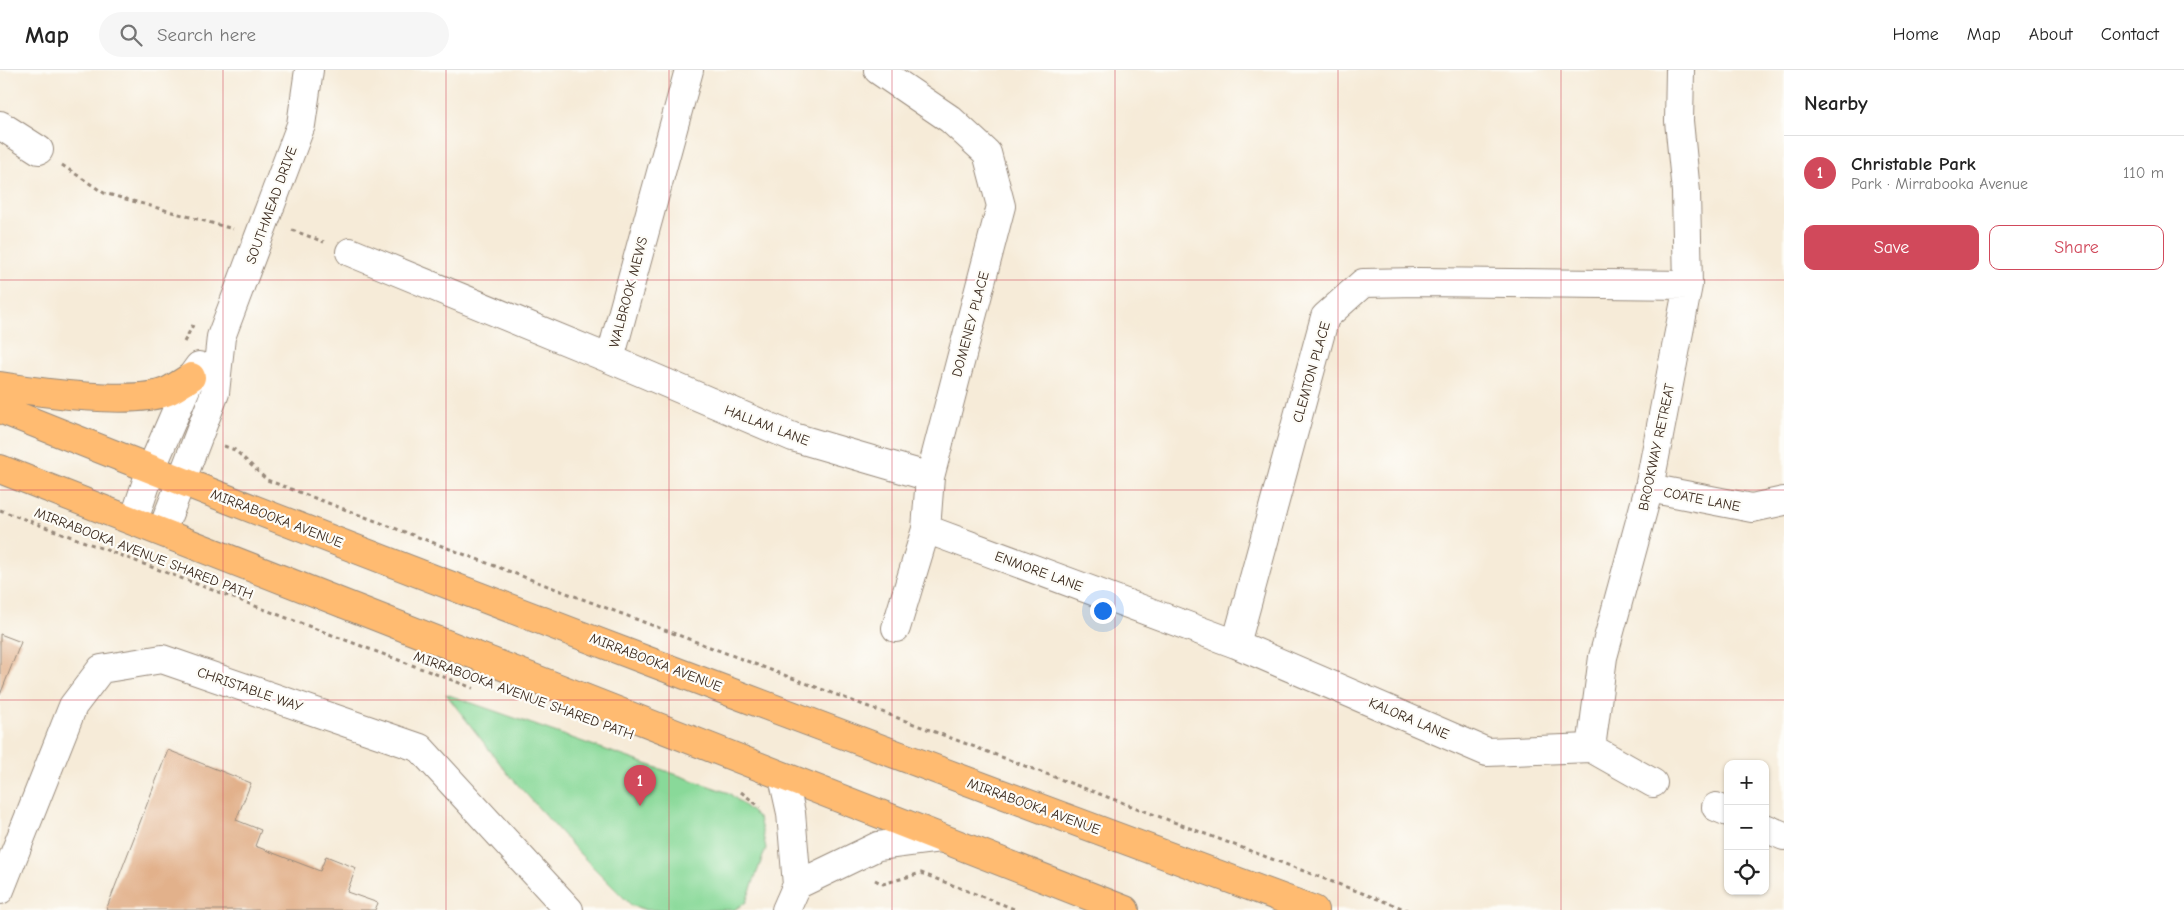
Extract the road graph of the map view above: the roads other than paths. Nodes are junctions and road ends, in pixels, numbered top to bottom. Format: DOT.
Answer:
graph roads {
  1 [pos="309,70"];
  2 [pos="689,70"];
  3 [pos="878,70"];
  4 [pos="1680,70"];
  5 [pos="0,125"];
  6 [pos="39,150"];
  7 [pos="350,252"];
  8 [pos="1688,285"];
  9 [pos="221,337"];
  10 [pos="610,359"];
  11 [pos="191,377"];
  12 [pos="0,386"];
  13 [pos="0,408"];
  14 [pos="0,469"];
  15 [pos="151,469"];
  16 [pos="930,477"];
  17 [pos="181,481"];
  18 [pos="1649,488"];
  19 [pos="1784,501"];
  20 [pos="134,520"];
  21 [pos="926,529"];
  22 [pos="162,531"];
  23 [pos="896,628"];
  24 [pos="1236,644"];
  25 [pos="1590,748"];
  26 [pos="782,777"];
  27 [pos="1653,784"];
  28 [pos="1769,830"];
  29 [pos="1784,836"];
  30 [pos="940,838"];
  31 [pos="797,885"];
  32 [pos="0,890"];
  33 [pos="569,910"];
  34 [pos="786,910"];
  35 [pos="1125,910"];
  36 [pos="1314,910"];
  1 -- 9 [label="street, SOUTHMEAD DRIVE"];
  2 -- 10 [label="street, WALBROOK MEWS"];
  3 -- 16 [label="street, DOMENEY PLACE"];
  4 -- 8 [label="street, BROOKWAY RETREAT"];
  5 -- 6 [label="street"];
  7 -- 10 [label="street, WALBROOK MEWS"];
  8 -- 18 [label="street, BROOKWAY RETREAT"];
  8 -- 24 [label="street, CLEMTON PLACE"];
  9 -- 11 [label="street, SOUTHMEAD DRIVE"];
  9 -- 17 [label="street, SOUTHMEAD DRIVE"];
  10 -- 16 [label="street, HALLAM LANE"];
  11 -- 12 [label="main road"];
  11 -- 15 [label="street, SOUTHMEAD DRIVE"];
  13 -- 15 [label="main road, MIRRABOOKA AVENUE"];
  14 -- 20 [label="main road"];
  15 -- 17 [label="main road, MIRRABOOKA AVENUE"];
  15 -- 20 [label="street, SOUTHMEAD DRIVE"];
  16 -- 21 [label="street, DOMENEY PLACE"];
  17 -- 22 [label="street, SOUTHMEAD DRIVE"];
  17 -- 36 [label="main road, MIRRABOOKA AVENUE"];
  18 -- 19 [label="street, COATE LANE"];
  18 -- 25 [label="street, BROOKWAY RETREAT"];
  20 -- 22 [label="main road"];
  21 -- 23 [label="street, DOMENEY PLACE"];
  21 -- 24 [label="street, ENMORE LANE"];
  22 -- 26 [label="main road"];
  24 -- 25 [label="street, KALORA LANE"];
  25 -- 27 [label="street"];
  26 -- 30 [label="main road"];
  26 -- 31 [label="street"];
  28 -- 29 [label="street"];
  30 -- 31 [label="street"];
  30 -- 35 [label="main road"];
  31 -- 34 [label="street"];
  32 -- 33 [label="street, CHRISTABLE WAY"];
}
